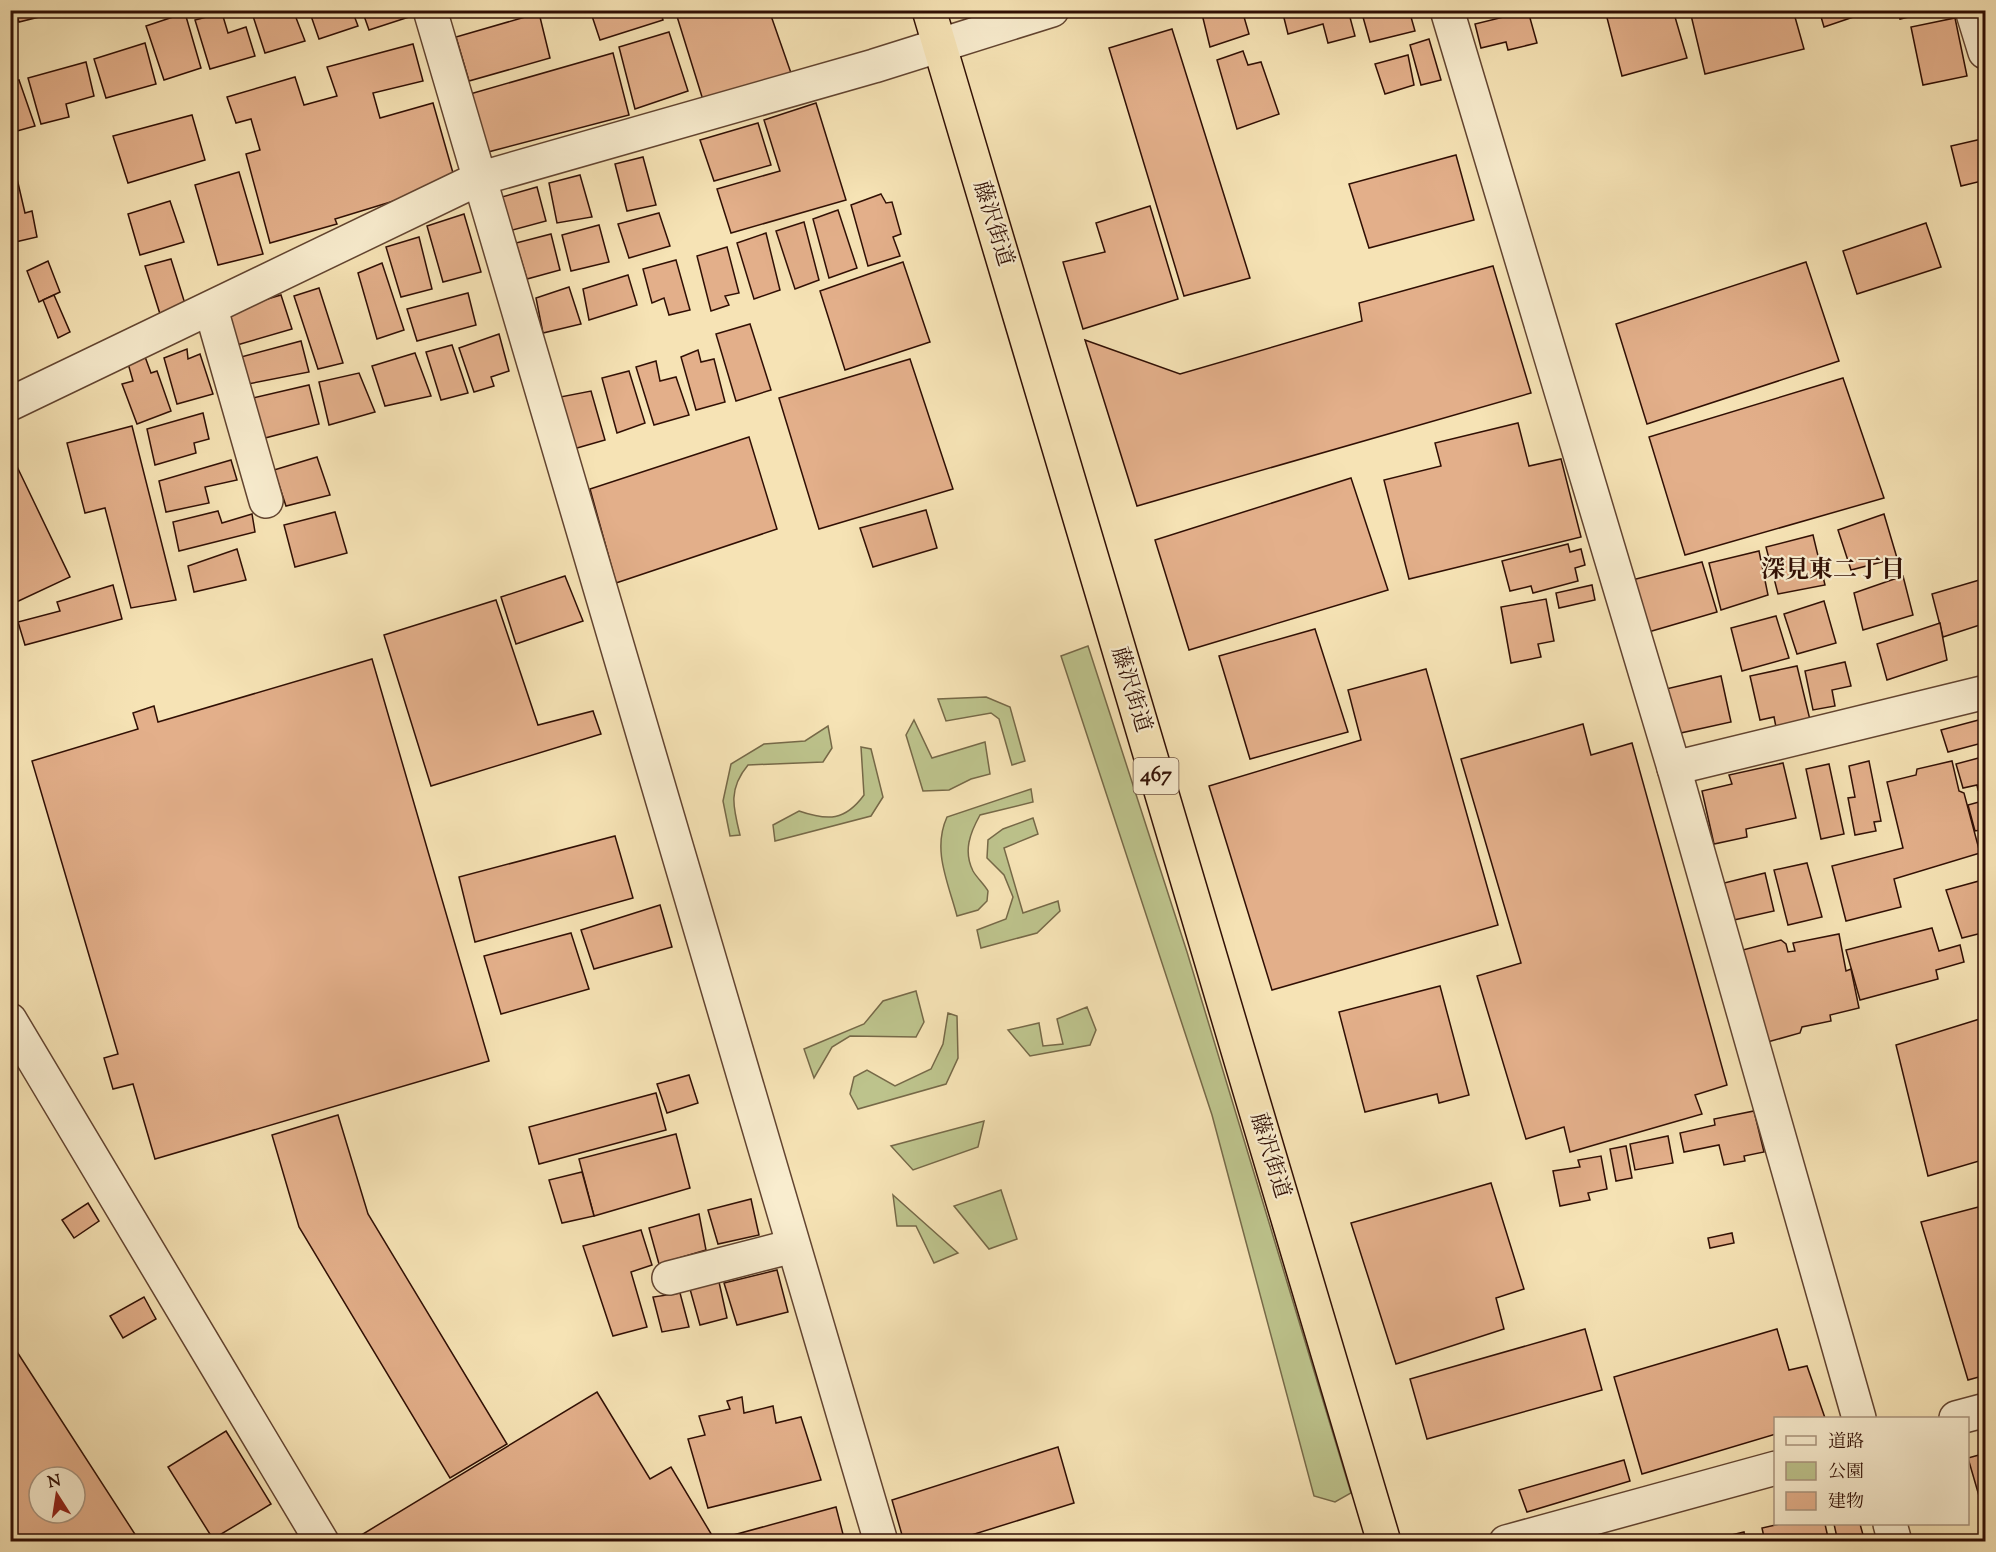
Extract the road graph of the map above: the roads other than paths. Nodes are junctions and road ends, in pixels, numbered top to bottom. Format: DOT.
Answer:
graph roads {
  1 [pos="430,10"];
  2 [pos="929,10"];
  3 [pos="1052,10"];
  4 [pos="1447,10"];
  5 [pos="1972,10"];
  6 [pos="939,45"];
  7 [pos="1985,52"];
  8 [pos="478,179"];
  9 [pos="211,309"];
  10 [pos="10,404"];
  11 [pos="266,501"];
  12 [pos="1986,692"];
  13 [pos="1674,768"];
  14 [pos="10,1020"];
  15 [pos="793,1246"];
  16 [pos="669,1278"];
  17 [pos="1986,1410"];
  18 [pos="1858,1417"];
  19 [pos="1963,1417"];
  20 [pos="1774,1469"];
  21 [pos="1890,1525"];
  22 [pos="322,1542"];
  23 [pos="881,1542"];
  24 [pos="1384,1542"];
  25 [pos="1506,1542"];
  26 [pos="1895,1542"];
  1 -- 8 [label="street"];
  2 -- 6 [label="highway, 藤沢街道 / 467"];
  3 -- 6 [label="street"];
  4 -- 13 [label="street"];
  5 -- 7 [label="street"];
  6 -- 8 [label="street"];
  6 -- 24 [label="highway, 藤沢街道 / 467"];
  8 -- 9 [label="street"];
  8 -- 15 [label="street"];
  9 -- 10 [label="street"];
  9 -- 11 [label="street"];
  12 -- 13 [label="street"];
  13 -- 18 [label="street"];
  14 -- 22 [label="street"];
  15 -- 16 [label="street"];
  15 -- 23 [label="street"];
  17 -- 19 [label="street"];
  20 -- 25 [label="street"];
  21 -- 26 [label="street"];
}
